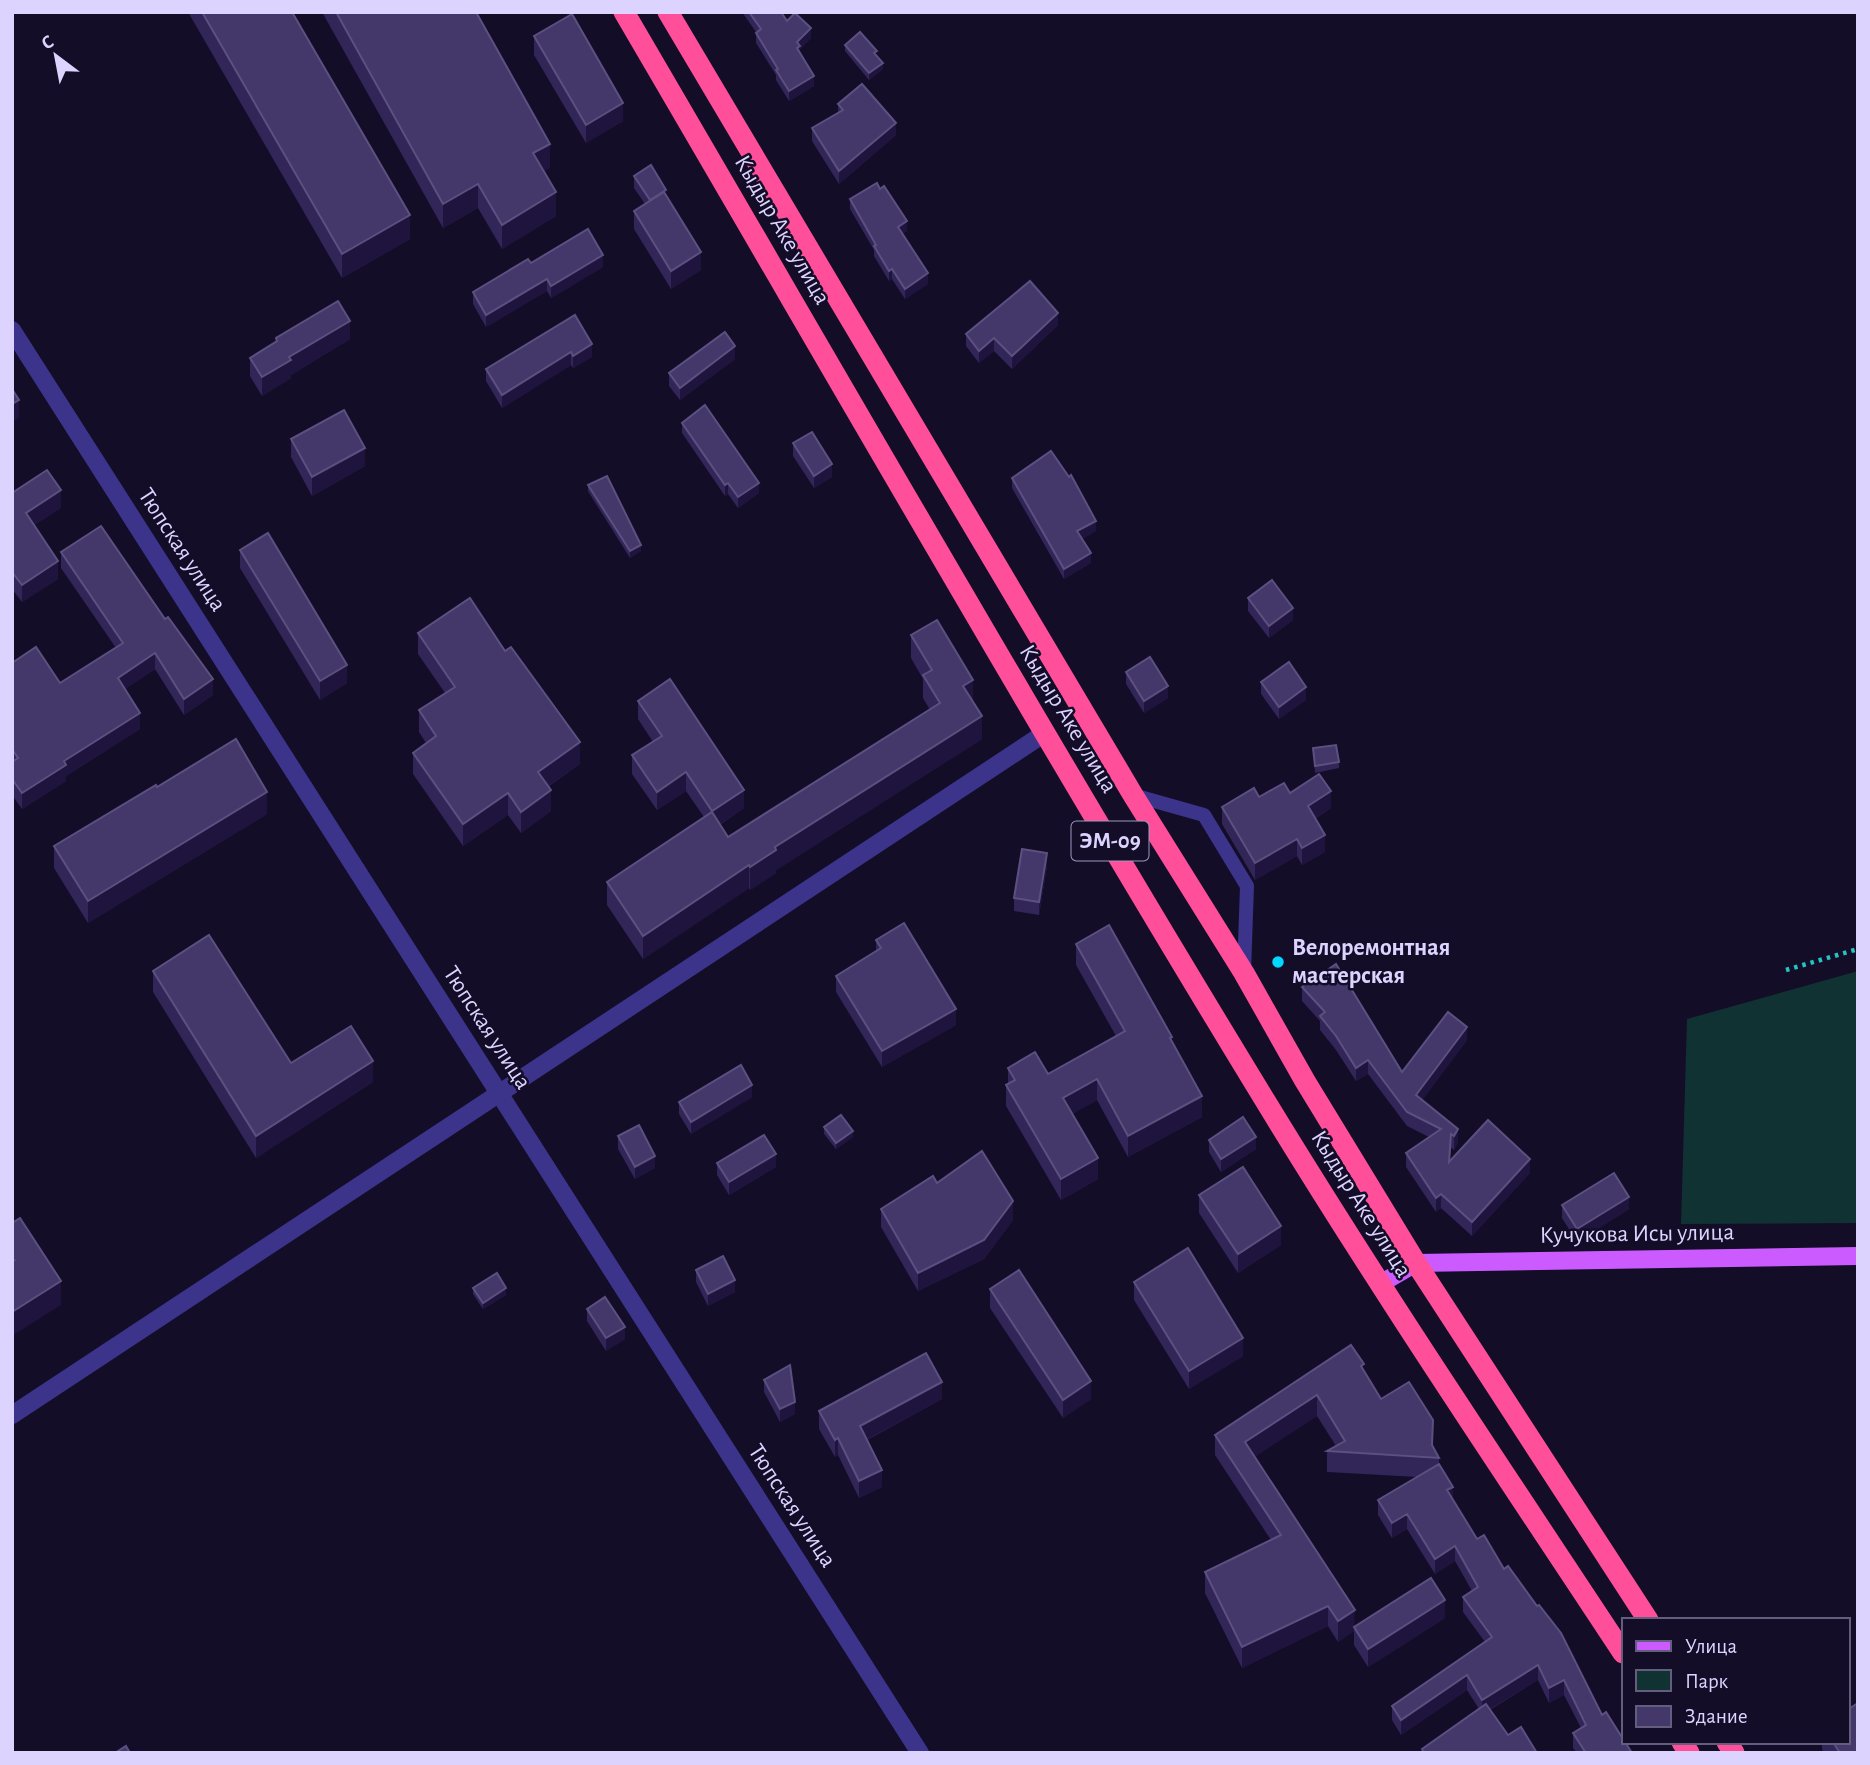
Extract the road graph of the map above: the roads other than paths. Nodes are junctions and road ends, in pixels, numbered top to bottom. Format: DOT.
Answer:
graph roads {
  1 [pos="624,12"];
  2 [pos="668,12"];
  3 [pos="12,330"];
  4 [pos="1045,733"];
  5 [pos="1133,794"];
  6 [pos="1244,973"];
  7 [pos="499,1094"];
  8 [pos="1858,1256"];
  9 [pos="1416,1263"];
  10 [pos="1380,1284"];
  11 [pos="12,1415"];
  12 [pos="1647,1618"];
  13 [pos="1622,1651"];
  14 [pos="920,1753"];
  1 -- 4 [label="highway, Кыдыр Аке улица / ЭМ-09"];
  2 -- 5 [label="highway, Кыдыр Аке улица / ЭМ-09"];
  3 -- 7 [label="street, Тюпская улица"];
  4 -- 7 [label="street"];
  4 -- 10 [label="highway, Кыдыр Аке улица / ЭМ-09"];
  5 -- 6 [label="highway, Кыдыр Аке улица / ЭМ-09"];
  5 -- 6 [label="lane"];
  6 -- 9 [label="highway, Кыдыр Аке улица / ЭМ-09"];
  7 -- 11 [label="street"];
  7 -- 14 [label="street, Тюпская улица"];
  8 -- 9 [label="main road, Кучукова Исы улица"];
  9 -- 10 [label="main road"];
  9 -- 12 [label="highway, Кыдыр Аке улица / ЭМ-09"];
  10 -- 13 [label="highway, Кыдыр Аке улица / ЭМ-09"];
}
